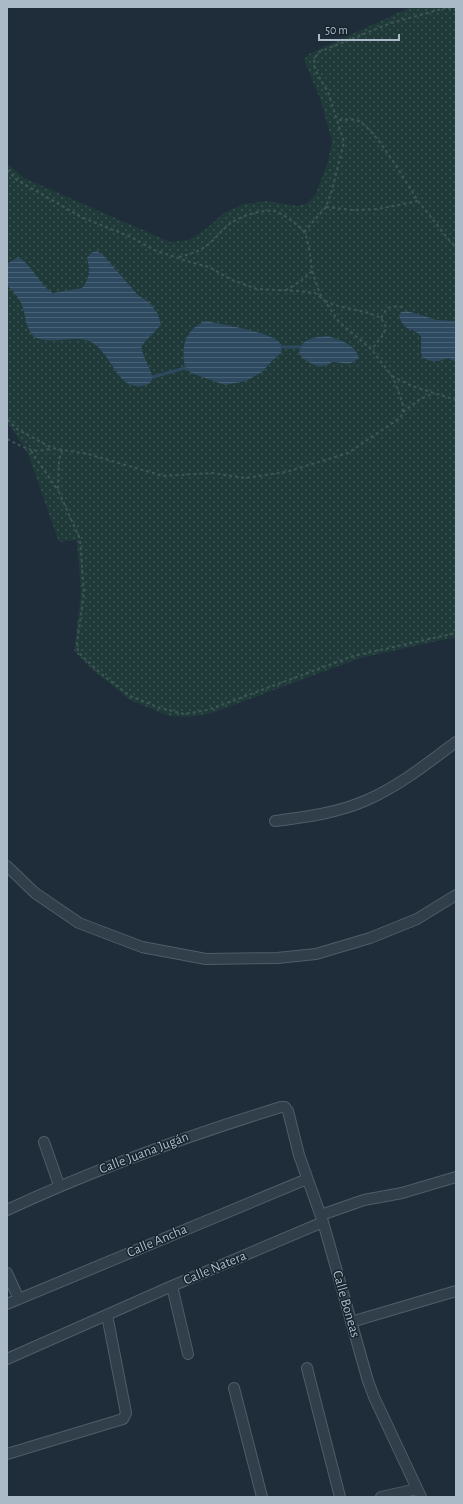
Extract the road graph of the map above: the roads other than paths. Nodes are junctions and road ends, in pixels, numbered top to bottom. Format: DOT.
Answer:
graph roads {
  1 [pos="456,742"];
  2 [pos="275,822"];
  3 [pos="7,866"];
  4 [pos="456,895"];
  5 [pos="285,1108"];
  6 [pos="44,1142"];
  7 [pos="456,1177"];
  8 [pos="307,1178"];
  9 [pos="59,1185"];
  10 [pos="7,1210"];
  11 [pos="322,1218"];
  12 [pos="7,1273"];
  13 [pos="172,1286"];
  14 [pos="456,1290"];
  15 [pos="19,1298"];
  16 [pos="7,1304"];
  17 [pos="107,1315"];
  18 [pos="351,1322"];
  19 [pos="188,1354"];
  20 [pos="7,1359"];
  21 [pos="307,1368"];
  22 [pos="234,1388"];
  23 [pos="7,1454"];
  24 [pos="419,1493"];
  25 [pos="398,1496"];
  26 [pos="262,1497"];
  27 [pos="340,1497"];
  28 [pos="381,1497"];
  1 -- 2 [label="street"];
  3 -- 4 [label="street"];
  5 -- 8 [label="street, Calle Boneas"];
  5 -- 9 [label="street, Calle Juana Jugán"];
  6 -- 9 [label="street"];
  7 -- 11 [label="street, Calle Natera"];
  8 -- 11 [label="street, Calle Boneas"];
  8 -- 15 [label="street, Calle Ancha"];
  9 -- 10 [label="street, Calle Juana Jugán"];
  11 -- 13 [label="street, Calle Natera"];
  11 -- 18 [label="street, Calle Boneas"];
  12 -- 15 [label="street"];
  13 -- 17 [label="street, Calle Natera"];
  13 -- 19 [label="street"];
  14 -- 18 [label="street"];
  15 -- 16 [label="street, Calle Ancha"];
  17 -- 20 [label="street, Calle Natera"];
  17 -- 23 [label="street"];
  18 -- 24 [label="street, Calle Boneas"];
  21 -- 27 [label="street"];
  22 -- 26 [label="street"];
  24 -- 25 [label="street"];
  25 -- 28 [label="street"];
}
